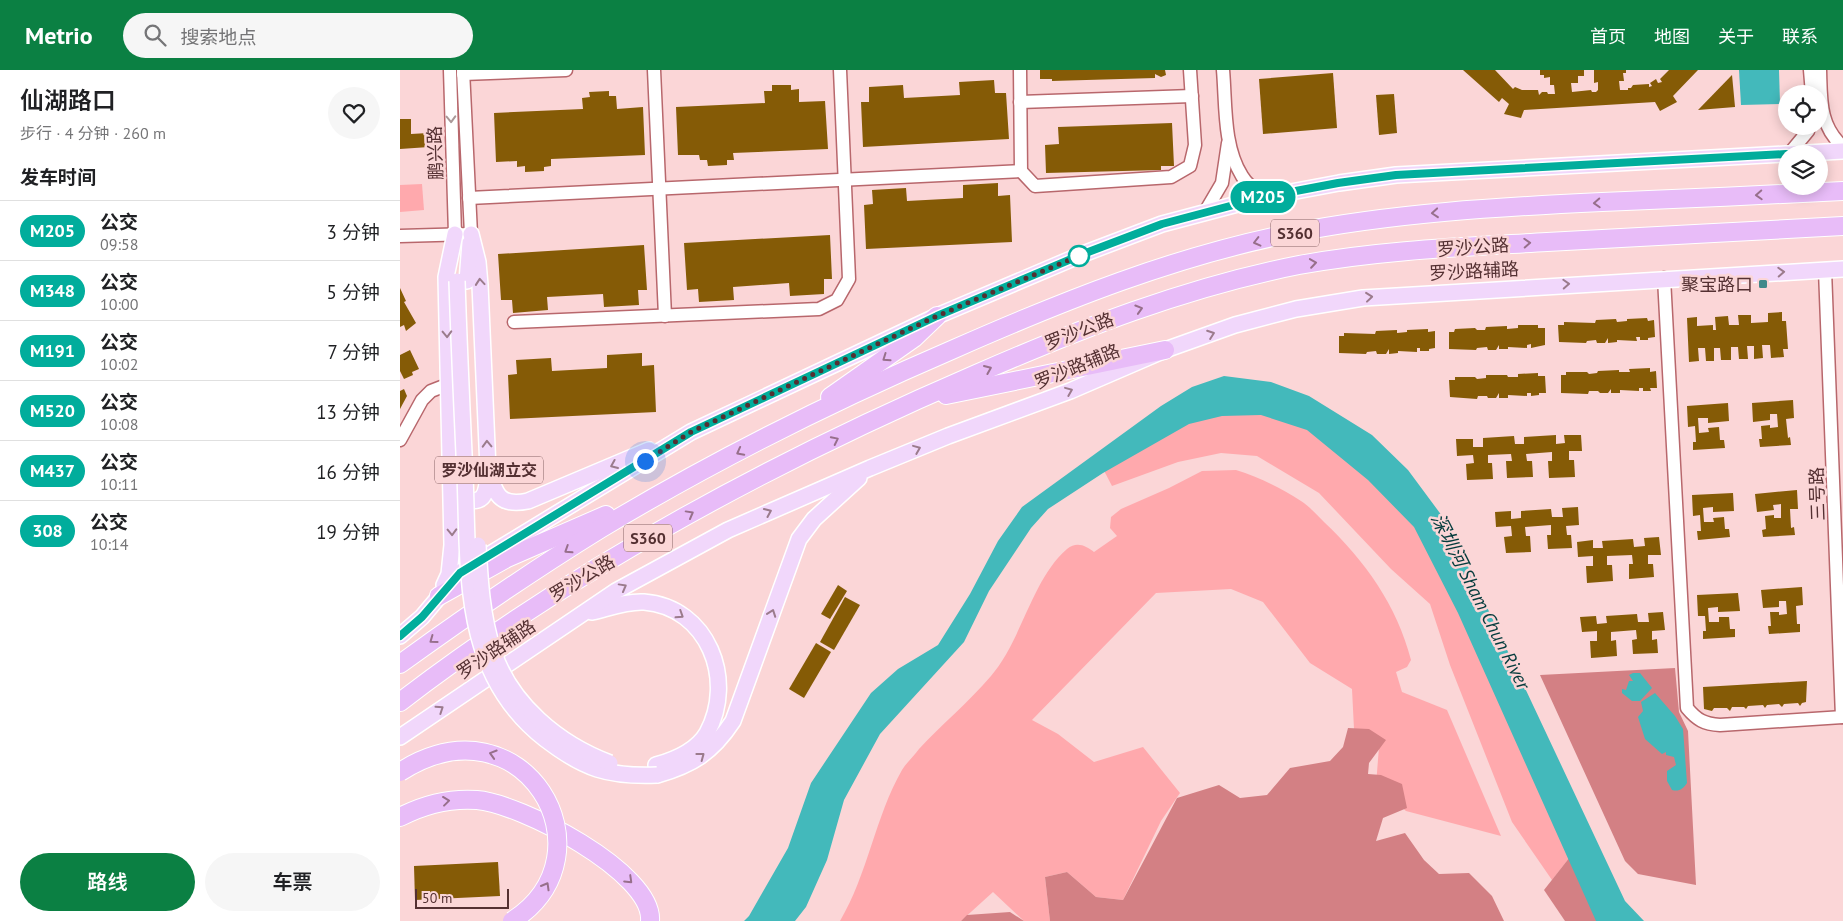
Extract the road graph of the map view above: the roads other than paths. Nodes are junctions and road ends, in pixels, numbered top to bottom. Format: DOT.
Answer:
graph roads {
  1 [pos="450,70"];
  2 [pos="566,70"];
  3 [pos="654,70"];
  4 [pos="840,70"];
  5 [pos="1020,70"];
  6 [pos="1190,70"];
  7 [pos="1223,70"];
  8 [pos="1810,70"];
  9 [pos="1820,70"];
  10 [pos="463,72"];
  11 [pos="1811,85"];
  12 [pos="1192,96"];
  13 [pos="1020,102"];
  14 [pos="1805,135"];
  15 [pos="1228,138"];
  16 [pos="1796,145"];
  17 [pos="1843,149"];
  18 [pos="1828,150"];
  19 [pos="1778,155"];
  20 [pos="1022,171"];
  21 [pos="845,180"];
  22 [pos="659,189"];
  23 [pos="1843,191"];
  24 [pos="1264,197"];
  25 [pos="470,198"];
  26 [pos="1205,212"];
  27 [pos="1843,226"];
  28 [pos="455,234"];
  29 [pos="471,234"];
  30 [pos="400,236"];
  31 [pos="1843,269"];
  32 [pos="1825,270"];
  33 [pos="1664,278"];
  34 [pos="462,281"];
  35 [pos="665,316"];
  36 [pos="937,316"];
  37 [pos="514,322"];
  38 [pos="1165,350"];
  39 [pos="449,384"];
  40 [pos="911,402"];
  41 [pos="783,430"];
  42 [pos="691,432"];
  43 [pos="1838,434"];
  44 [pos="400,440"];
  45 [pos="870,468"];
  46 [pos="488,469"];
  47 [pos="451,472"];
  48 [pos="680,484"];
  49 [pos="439,596"];
  50 [pos="583,614"];
  51 [pos="400,636"];
  52 [pos="400,664"];
  53 [pos="400,702"];
  54 [pos="1843,717"];
  55 [pos="400,737"];
  56 [pos="656,770"];
  57 [pos="400,772"];
  58 [pos="400,817"];
  59 [pos="512,921"];
  60 [pos="650,921"];
  1 -- 28 [label="street, 鹏兴路, one-way"];
  2 -- 10 [label="street"];
  3 -- 22 [label="street"];
  4 -- 21 [label="street"];
  5 -- 13 [label="street"];
  6 -- 12 [label="street"];
  7 -- 15 [label="street"];
  8 -- 11 [label="street"];
  9 -- 17 [label="street"];
  10 -- 25 [label="street, 鹏兴路"];
  12 -- 13 [label="street"];
  12 -- 20 [label="street"];
  13 -- 20 [label="street"];
  14 -- 16 [label="street"];
  15 -- 24 [label="street"];
  15 -- 26 [label="street"];
  17 -- 18 [label="main road"];
  19 -- 24 [label="main road"];
  20 -- 21 [label="street"];
  21 -- 22 [label="street"];
  21 -- 35 [label="street"];
  22 -- 25 [label="street"];
  22 -- 35 [label="street"];
  23 -- 41 [label="highway, 罗沙公路 / S360, one-way"];
  24 -- 26 [label="main road"];
  25 -- 29 [label="street, 鹏兴路"];
  26 -- 36 [label="main road"];
  40 -- 27 [label="highway, 罗沙公路 / S360, one-way"];
  28 -- 29 [label="street"];
  28 -- 30 [label="street"];
  28 -- 34 [label="main road"];
  28 -- 39 [label="main road, one-way"];
  29 -- 34 [label="main road"];
  46 -- 29 [label="main road, 罗沙仙湖立交, one-way"];
  31 -- 32 [label="main road, 罗沙路辅路"];
  33 -- 32 [label="main road, 罗沙路辅路, one-way"];
  32 -- 43 [label="street, 三号路"];
  38 -- 33 [label="main road, 罗沙路辅路, one-way"];
  33 -- 54 [label="street"];
  34 -- 56 [label="main road, bridge"];
  35 -- 37 [label="street"];
  36 -- 41 [label="highway, one-way"];
  36 -- 42 [label="main road"];
  38 -- 40 [label="highway"];
  45 -- 38 [label="main road, 罗沙路辅路, one-way"];
  39 -- 44 [label="street"];
  39 -- 47 [label="main road"];
  53 -- 40 [label="highway, 罗沙公路 / S360, one-way"];
  41 -- 48 [label="highway, 罗沙公路 / S360, one-way"];
  42 -- 46 [label="main road, 罗沙仙湖立交, one-way"];
  42 -- 49 [label="main road"];
  43 -- 54 [label="street, 三号路"];
  50 -- 45 [label="main road, 罗沙路辅路, one-way"];
  56 -- 45 [label="main road, one-way"];
  46 -- 47 [label="main road"];
  47 -- 49 [label="main road, one-way"];
  48 -- 49 [label="highway"];
  48 -- 52 [label="highway, 罗沙公路 / S360, one-way"];
  49 -- 51 [label="main road"];
  55 -- 50 [label="main road, 罗沙路辅路, one-way"];
  50 -- 56 [label="main road, one-way"];
  59 -- 57 [label="highway, one-way, bridge"];
  58 -- 60 [label="highway, one-way"];
}
